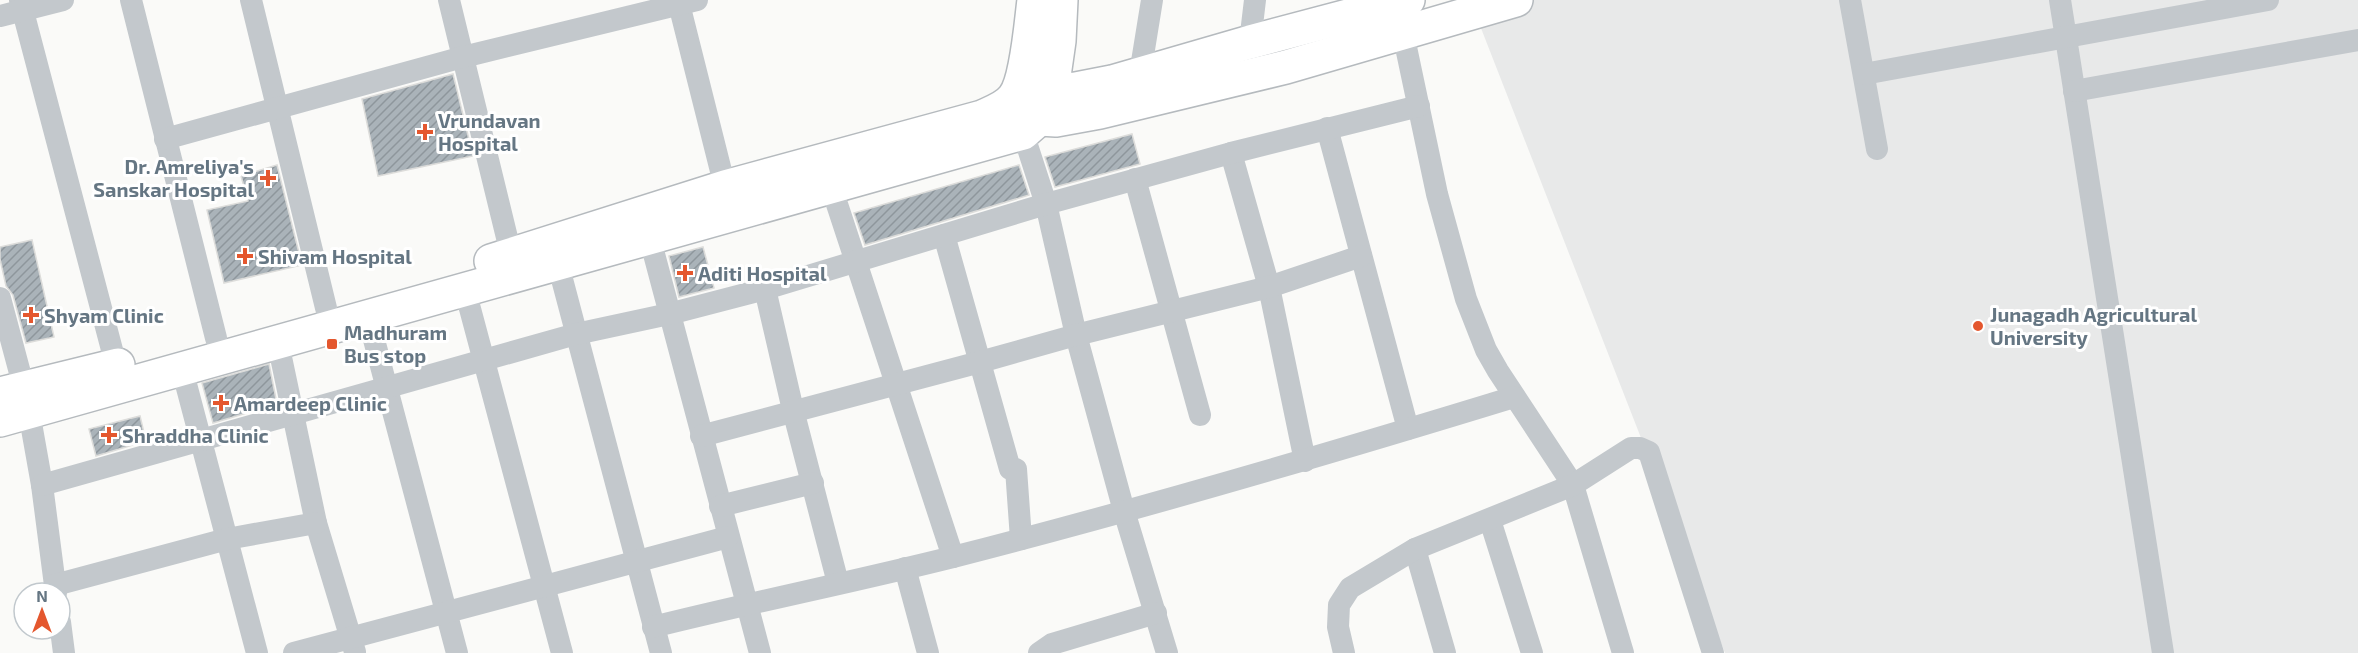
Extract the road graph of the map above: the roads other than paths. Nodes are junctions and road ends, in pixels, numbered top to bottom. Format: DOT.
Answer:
graph roads {
  1 [pos="63,0"];
  2 [pos="131,0"];
  3 [pos="250,0"];
  4 [pos="449,0"];
  5 [pos="1034,0"];
  6 [pos="1061,0"];
  7 [pos="1152,0"];
  8 [pos="1255,0"];
  9 [pos="1408,0"];
  10 [pos="1516,0"];
  11 [pos="1850,0"];
  12 [pos="2060,0"];
  13 [pos="2268,0"];
  14 [pos="685,2"];
  15 [pos="21,5"];
  16 [pos="0,16"];
  17 [pos="1403,33"];
  18 [pos="2066,37"];
  19 [pos="2358,40"];
  20 [pos="1250,42"];
  21 [pos="463,57"];
  22 [pos="1140,74"];
  23 [pos="1864,74"];
  24 [pos="2074,91"];
  25 [pos="1026,93"];
  26 [pos="1419,106"];
  27 [pos="278,108"];
  28 [pos="1031,126"];
  29 [pos="1327,128"];
  30 [pos="165,139"];
  31 [pos="1877,149"];
  32 [pos="1231,153"];
  33 [pos="1135,179"];
  34 [pos="831,186"];
  35 [pos="725,187"];
  36 [pos="1046,204"];
  37 [pos="944,235"];
  38 [pos="650,239"];
  39 [pos="511,254"];
  40 [pos="1360,256"];
  41 [pos="856,262"];
  42 [pos="558,264"];
  43 [pos="1269,287"];
  44 [pos="765,289"];
  45 [pos="465,290"];
  46 [pos="0,298"];
  47 [pos="326,308"];
  48 [pos="1170,310"];
  49 [pos="669,314"];
  50 [pos="368,317"];
  51 [pos="576,334"];
  52 [pos="1076,335"];
  53 [pos="216,338"];
  54 [pos="278,343"];
  55 [pos="483,360"];
  56 [pos="980,362"];
  57 [pos="116,365"];
  58 [pos="182,369"];
  59 [pos="895,384"];
  60 [pos="386,388"];
  61 [pos="1514,398"];
  62 [pos="13,403"];
  63 [pos="793,410"];
  64 [pos="293,414"];
  65 [pos="1200,415"];
  66 [pos="1408,429"];
  67 [pos="701,436"];
  68 [pos="200,441"];
  69 [pos="1305,461"];
  70 [pos="1570,481"];
  71 [pos="813,483"];
  72 [pos="42,485"];
  73 [pos="720,506"];
  74 [pos="1124,511"];
  75 [pos="1490,520"];
  76 [pos="316,523"];
  77 [pos="728,537"];
  78 [pos="1021,538"];
  79 [pos="226,539"];
  80 [pos="1416,549"];
  81 [pos="953,557"];
  82 [pos="637,560"];
  83 [pos="905,568"];
  84 [pos="55,581"];
  85 [pos="838,583"];
  86 [pos="72,584"];
  87 [pos="544,586"];
  88 [pos="746,604"];
  89 [pos="447,612"];
  90 [pos="1156,613"];
  91 [pos="653,627"];
  92 [pos="353,645"];
  93 [pos="257,653"];
  94 [pos="294,653"];
  95 [pos="458,653"];
  96 [pos="562,653"];
  97 [pos="661,653"];
  98 [pos="760,653"];
  99 [pos="928,653"];
  100 [pos="1039,653"];
  101 [pos="1167,653"];
  102 [pos="1344,653"];
  103 [pos="1445,653"];
  104 [pos="1532,653"];
  105 [pos="1623,653"];
  106 [pos="1713,653"];
  107 [pos="2163,653"];
  1 -- 15 [label="street"];
  2 -- 30 [label="street"];
  3 -- 27 [label="street"];
  4 -- 21 [label="street"];
  5 -- 25 [label="main road"];
  6 -- 25 [label="main road"];
  7 -- 22 [label="street"];
  8 -- 20 [label="street"];
  9 -- 20 [label="main road"];
  10 -- 17 [label="main road"];
  11 -- 23 [label="street"];
  12 -- 18 [label="street"];
  13 -- 18 [label="street"];
  14 -- 21 [label="street"];
  14 -- 35 [label="street"];
  15 -- 16 [label="street"];
  15 -- 57 [label="street"];
  17 -- 26 [label="street"];
  17 -- 28 [label="main road"];
  18 -- 23 [label="street"];
  18 -- 24 [label="street"];
  19 -- 24 [label="street"];
  20 -- 22 [label="main road"];
  21 -- 27 [label="street"];
  21 -- 39 [label="street"];
  22 -- 25 [label="main road"];
  23 -- 31 [label="street"];
  24 -- 107 [label="street"];
  25 -- 28 [label="main road"];
  25 -- 35 [label="main road"];
  26 -- 29 [label="street"];
  26 -- 61 [label="street"];
  27 -- 30 [label="street"];
  27 -- 47 [label="street"];
  28 -- 34 [label="main road"];
  28 -- 36 [label="street"];
  29 -- 32 [label="street"];
  29 -- 40 [label="street"];
  30 -- 53 [label="street"];
  32 -- 33 [label="street"];
  32 -- 43 [label="street"];
  33 -- 36 [label="street"];
  33 -- 48 [label="street"];
  34 -- 38 [label="main road"];
  34 -- 41 [label="street"];
  35 -- 39 [label="main road"];
  36 -- 37 [label="street"];
  36 -- 52 [label="street"];
  37 -- 41 [label="street"];
  37 -- 56 [label="street"];
  38 -- 42 [label="main road"];
  38 -- 49 [label="street"];
  39 -- 47 [label="main road"];
  40 -- 43 [label="street"];
  40 -- 66 [label="street"];
  41 -- 44 [label="street"];
  41 -- 59 [label="street"];
  42 -- 45 [label="main road"];
  42 -- 51 [label="street"];
  43 -- 48 [label="street"];
  43 -- 69 [label="street"];
  44 -- 49 [label="street"];
  44 -- 63 [label="street"];
  45 -- 50 [label="main road"];
  45 -- 55 [label="street"];
  46 -- 62 [label="street"];
  47 -- 53 [label="main road"];
  48 -- 52 [label="street"];
  48 -- 65 [label="street"];
  49 -- 51 [label="street"];
  49 -- 67 [label="street"];
  50 -- 54 [label="main road"];
  50 -- 60 [label="street"];
  51 -- 55 [label="street"];
  51 -- 82 [label="street"];
  52 -- 56 [label="street"];
  52 -- 74 [label="street"];
  53 -- 57 [label="main road"];
  54 -- 58 [label="main road"];
  54 -- 64 [label="street"];
  55 -- 60 [label="street"];
  55 -- 87 [label="street"];
  56 -- 59 [label="street"];
  56 -- 78 [label="street"];
  57 -- 62 [label="main road"];
  58 -- 62 [label="main road"];
  58 -- 68 [label="street"];
  59 -- 63 [label="street"];
  59 -- 81 [label="street"];
  60 -- 64 [label="street"];
  60 -- 89 [label="street"];
  61 -- 66 [label="street"];
  61 -- 70 [label="street"];
  62 -- 72 [label="street"];
  63 -- 67 [label="street"];
  63 -- 71 [label="street"];
  64 -- 68 [label="street"];
  64 -- 76 [label="street"];
  66 -- 69 [label="street"];
  67 -- 73 [label="street"];
  68 -- 72 [label="street"];
  68 -- 79 [label="street"];
  69 -- 74 [label="street"];
  70 -- 75 [label="street"];
  70 -- 105 [label="street"];
  70 -- 106 [label="street"];
  71 -- 73 [label="street"];
  71 -- 85 [label="street"];
  72 -- 84 [label="street"];
  73 -- 77 [label="street"];
  74 -- 78 [label="street"];
  74 -- 90 [label="street"];
  75 -- 80 [label="street"];
  75 -- 104 [label="street"];
  76 -- 79 [label="street"];
  76 -- 92 [label="street"];
  77 -- 82 [label="street"];
  77 -- 88 [label="street"];
  78 -- 81 [label="street"];
  79 -- 86 [label="street"];
  79 -- 93 [label="street"];
  80 -- 102 [label="street"];
  80 -- 103 [label="street"];
  81 -- 83 [label="street"];
  82 -- 87 [label="street"];
  82 -- 91 [label="street"];
  83 -- 85 [label="street"];
  83 -- 99 [label="street"];
  85 -- 88 [label="street"];
  87 -- 89 [label="street"];
  87 -- 96 [label="street"];
  88 -- 91 [label="street"];
  88 -- 98 [label="street"];
  89 -- 92 [label="street"];
  89 -- 95 [label="street"];
  90 -- 100 [label="street"];
  90 -- 101 [label="street"];
  91 -- 97 [label="street"];
  92 -- 94 [label="street"];
}
